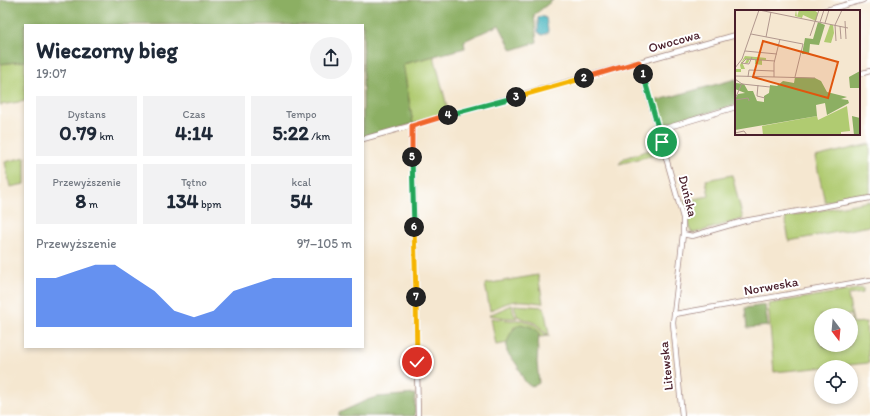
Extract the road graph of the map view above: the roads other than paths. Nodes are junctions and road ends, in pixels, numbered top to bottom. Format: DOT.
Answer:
graph roads {
  1 [pos="863,0"];
  2 [pos="827,10"];
  3 [pos="735,35"];
  4 [pos="639,62"];
  5 [pos="870,71"];
  6 [pos="860,74"];
  7 [pos="735,107"];
  8 [pos="412,126"];
  9 [pos="659,130"];
  10 [pos="364,139"];
  11 [pos="870,198"];
  12 [pos="683,234"];
  13 [pos="870,280"];
  14 [pos="675,314"];
  15 [pos="418,416"];
  16 [pos="682,416"];
  1 -- 2 [label="street"];
  3 -- 4 [label="street, Owocowa"];
  4 -- 8 [label="street, Owocowa"];
  4 -- 9 [label="street, Duńska"];
  5 -- 6 [label="street"];
  7 -- 9 [label="street"];
  8 -- 10 [label="street, Owocowa"];
  8 -- 15 [label="street"];
  9 -- 12 [label="street, Duńska"];
  11 -- 12 [label="street"];
  12 -- 14 [label="street, Duńska"];
  13 -- 14 [label="street, Norweska"];
  14 -- 16 [label="street, Litewska"];
}
